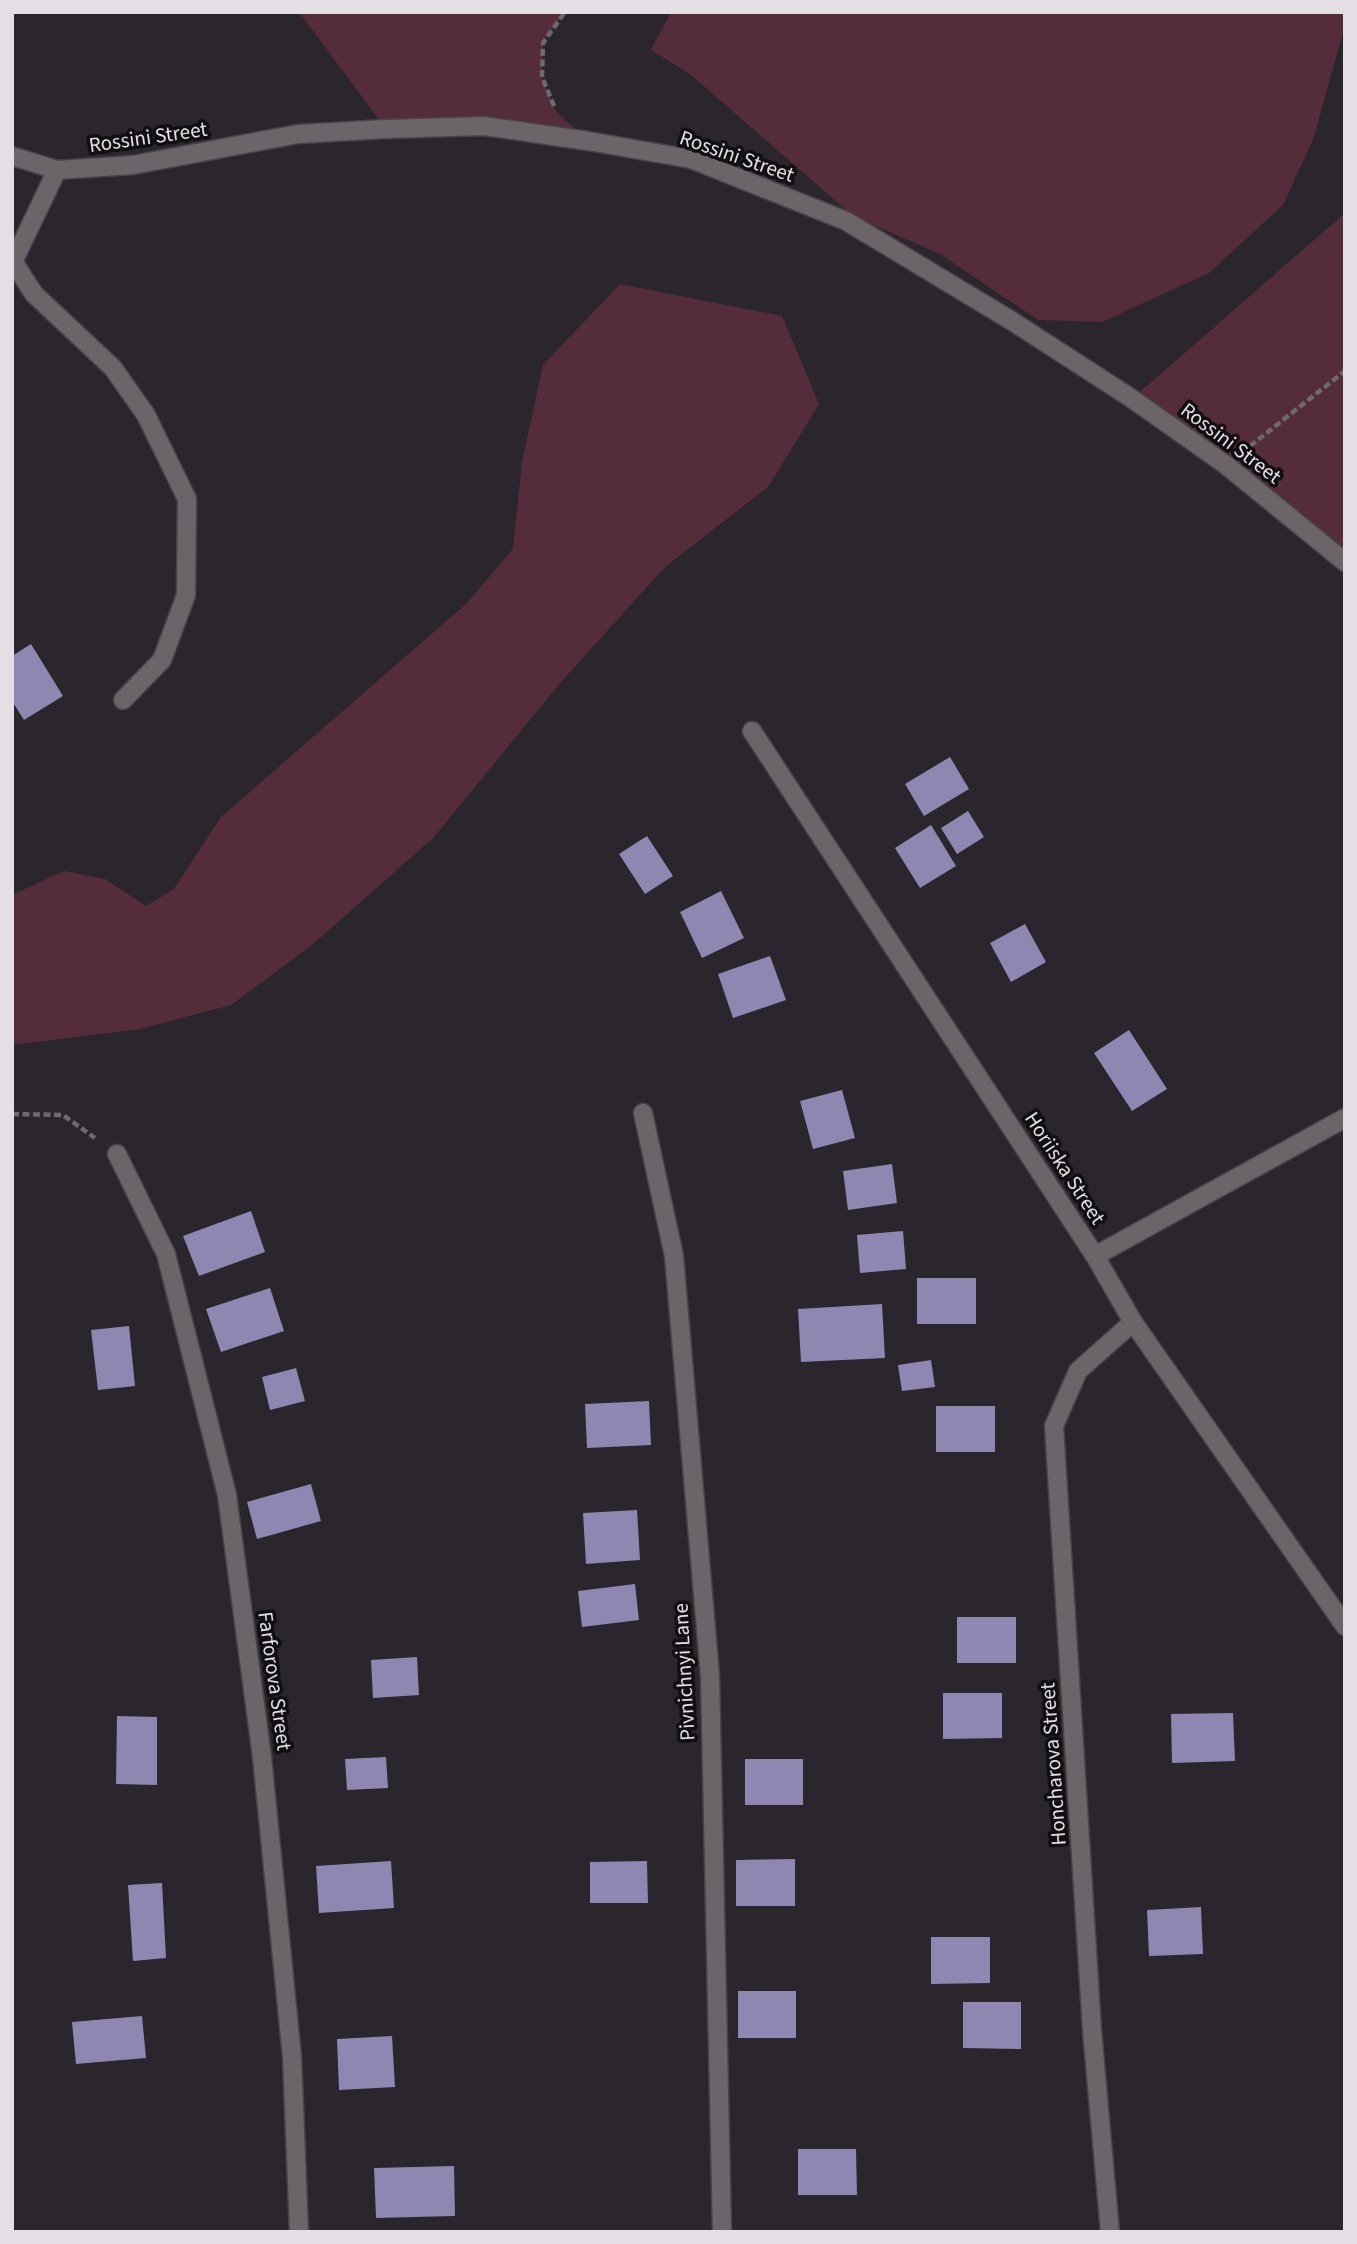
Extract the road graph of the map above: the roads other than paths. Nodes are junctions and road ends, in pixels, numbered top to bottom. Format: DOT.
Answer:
graph roads {
  1 [pos="12,156"];
  2 [pos="57,170"];
  3 [pos="13,263"];
  4 [pos="1345,562"];
  5 [pos="124,700"];
  6 [pos="752,731"];
  7 [pos="643,1113"];
  8 [pos="1345,1118"];
  9 [pos="117,1154"];
  10 [pos="1095,1256"];
  11 [pos="1133,1322"];
  12 [pos="1345,1626"];
  13 [pos="299,2232"];
  14 [pos="722,2232"];
  15 [pos="1110,2232"];
  1 -- 2 [label="street, Rossini Street"];
  2 -- 3 [label="street"];
  2 -- 4 [label="street, Rossini Street"];
  3 -- 5 [label="street"];
  6 -- 10 [label="street, Horiiska Street"];
  7 -- 14 [label="street, Pivnichnyi Lane"];
  8 -- 10 [label="street"];
  9 -- 13 [label="street, Farforova Street"];
  10 -- 11 [label="street, Horiiska Street"];
  11 -- 12 [label="street, Horiiska Street"];
  11 -- 15 [label="street, Honcharova Street"];
}
